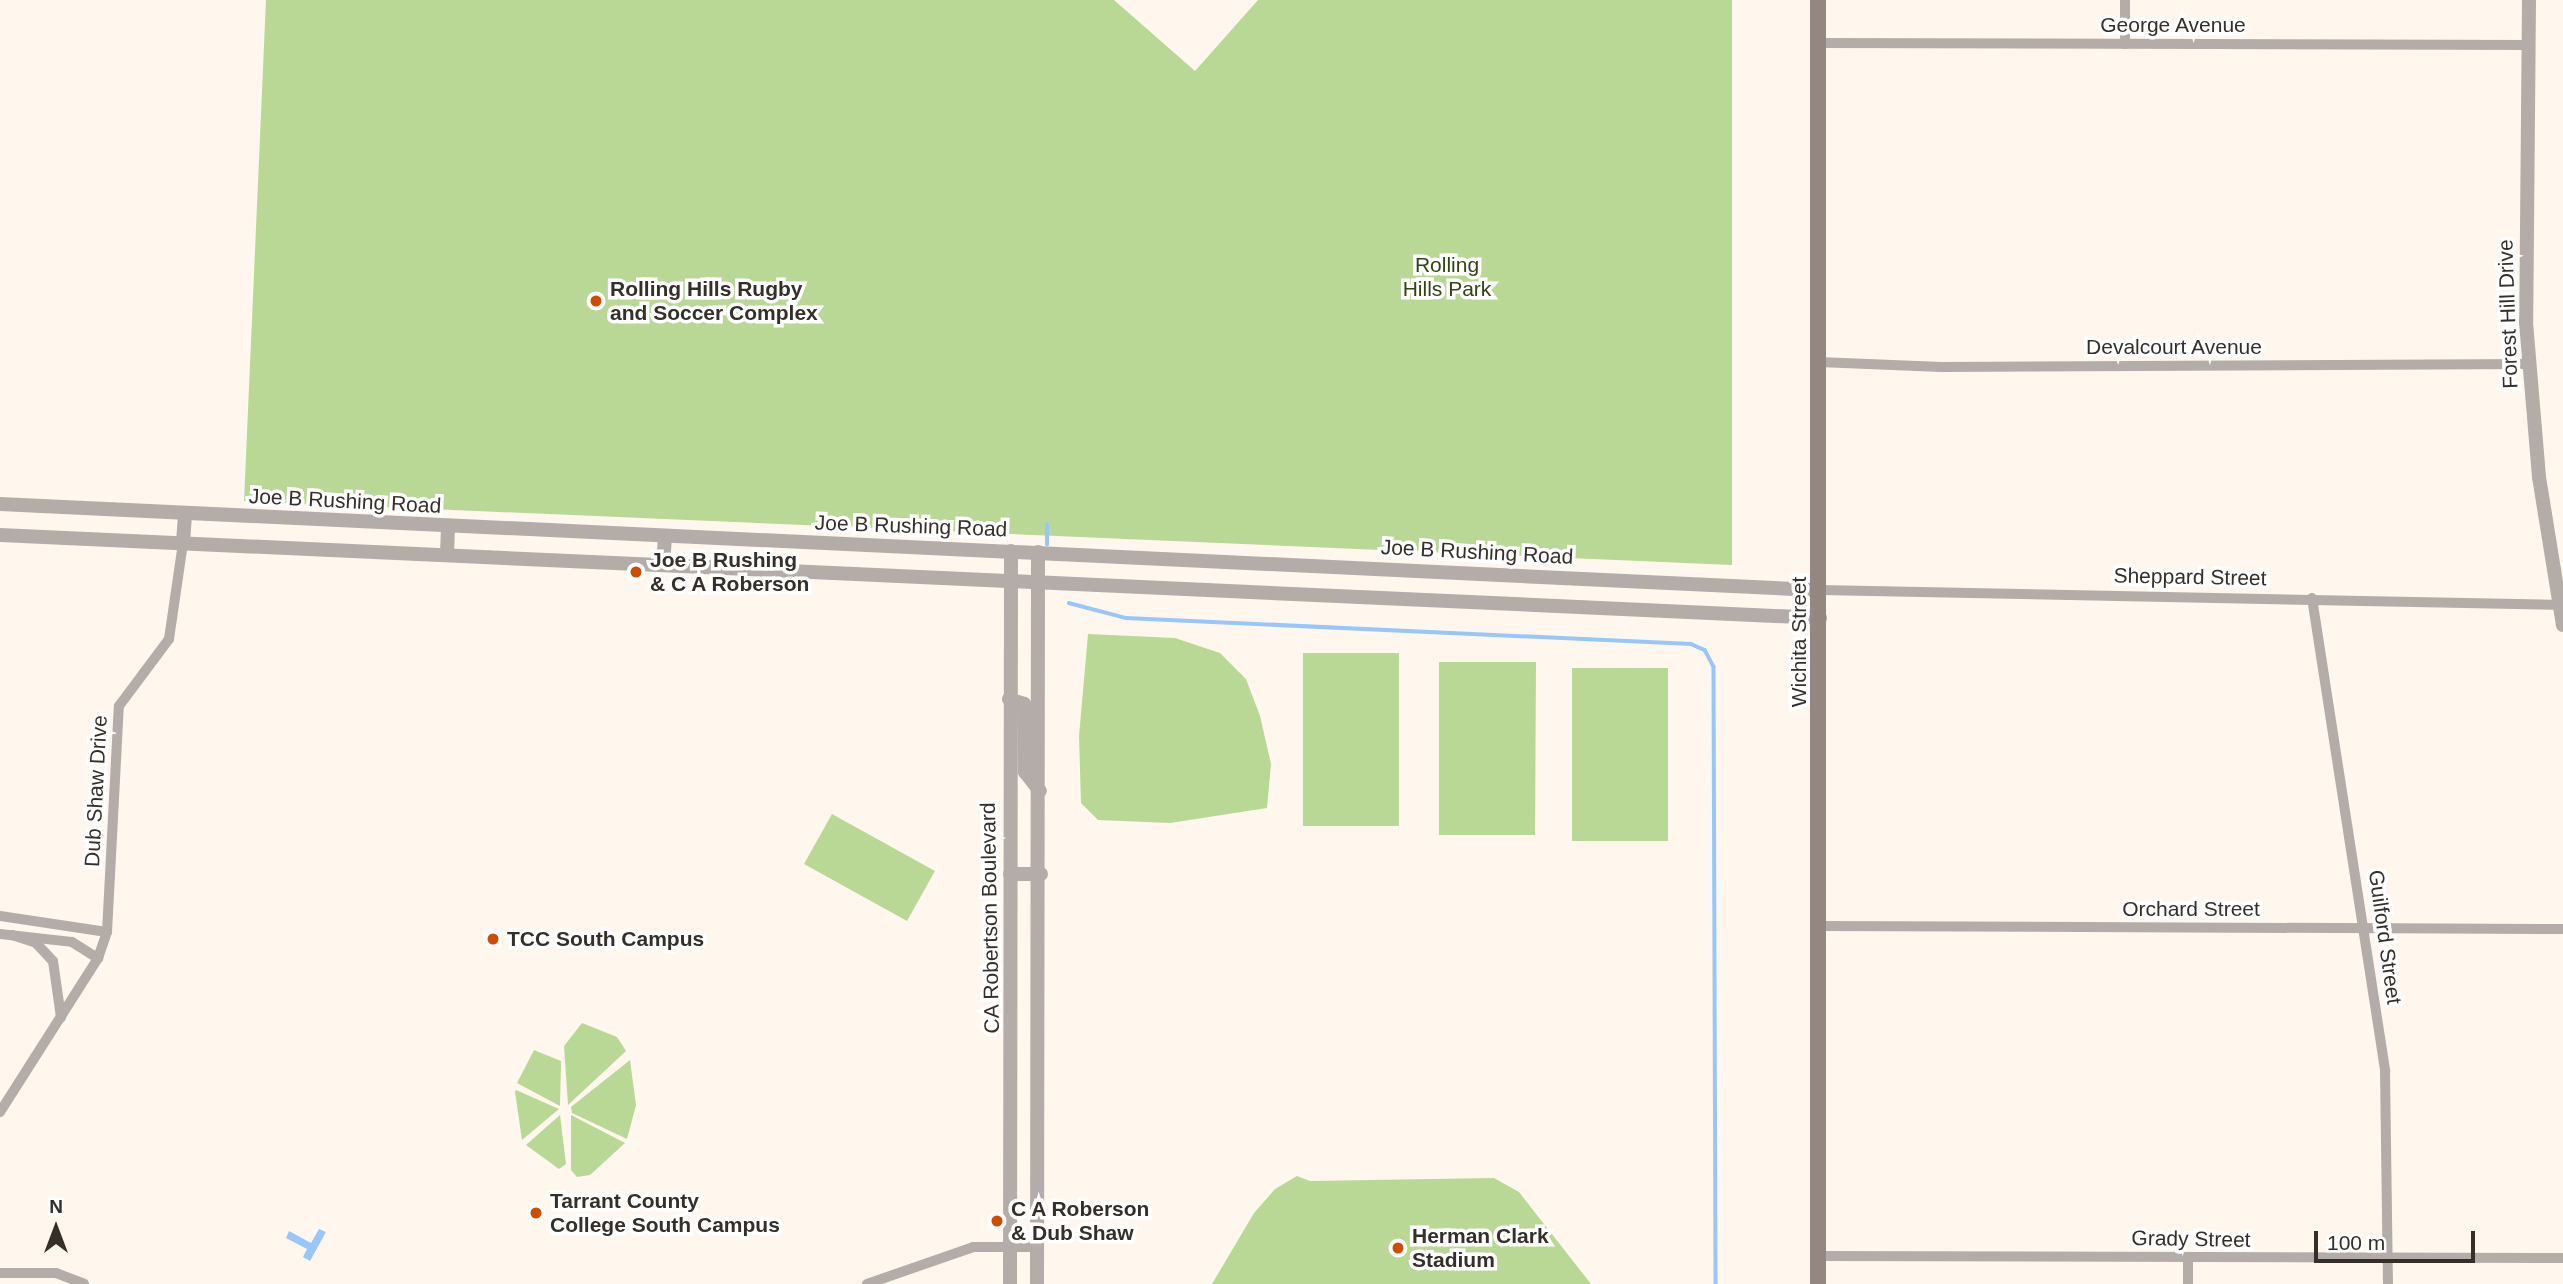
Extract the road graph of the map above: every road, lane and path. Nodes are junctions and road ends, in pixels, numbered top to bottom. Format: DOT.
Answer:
graph roads {
  1 [pos="1818,0"];
  2 [pos="2125,0"];
  3 [pos="2529,0"];
  4 [pos="1818,43"];
  5 [pos="2124,44"];
  6 [pos="2529,46"];
  7 [pos="1819,362"];
  8 [pos="2529,364"];
  9 [pos="0,504"];
  10 [pos="185,513"];
  11 [pos="448,527"];
  12 [pos="0,535"];
  13 [pos="665,537"];
  14 [pos="183,543"];
  15 [pos="1011,551"];
  16 [pos="1038,552"];
  17 [pos="447,555"];
  18 [pos="663,565"];
  19 [pos="1011,582"];
  20 [pos="1038,583"];
  21 [pos="1820,590"];
  22 [pos="2312,598"];
  23 [pos="2560,605"];
  24 [pos="1820,618"];
  25 [pos="2563,625"];
  26 [pos="1009,699"];
  27 [pos="1040,791"];
  28 [pos="1010,874"];
  29 [pos="1041,874"];
  30 [pos="0,916"];
  31 [pos="1819,926"];
  32 [pos="2363,929"];
  33 [pos="2563,929"];
  34 [pos="107,932"];
  35 [pos="6,934"];
  36 [pos="98,958"];
  37 [pos="61,1017"];
  38 [pos="1012,1030"];
  39 [pos="1038,1030"];
  40 [pos="0,1112"];
  41 [pos="1010,1246"];
  42 [pos="1037,1247"];
  43 [pos="1818,1256"];
  44 [pos="2188,1258"];
  45 [pos="2388,1258"];
  46 [pos="2563,1258"];
  47 [pos="0,1273"];
  48 [pos="84,1284"];
  49 [pos="867,1284"];
  50 [pos="1010,1284"];
  51 [pos="1037,1284"];
  52 [pos="1818,1284"];
  53 [pos="2188,1284"];
  54 [pos="2388,1284"];
  1 -- 4 [label="main road, Wichita Street"];
  2 -- 5 [label="street"];
  3 -- 6 [label="street, Forest Hill Drive"];
  4 -- 5 [label="street, George Avenue"];
  4 -- 7 [label="main road, Wichita Street"];
  5 -- 6 [label="street, George Avenue"];
  6 -- 8 [label="street, Forest Hill Drive"];
  7 -- 8 [label="street, Devalcourt Avenue"];
  7 -- 21 [label="main road, Wichita Street"];
  8 -- 23 [label="street, Forest Hill Drive"];
  9 -- 10 [label="street, Joe B Rushing Road"];
  10 -- 11 [label="street, Joe B Rushing Road"];
  10 -- 14 [label="street"];
  11 -- 13 [label="street, Joe B Rushing Road"];
  11 -- 17 [label="street"];
  12 -- 14 [label="street"];
  13 -- 15 [label="street, Joe B Rushing Road"];
  13 -- 18 [label="street"];
  14 -- 17 [label="street"];
  14 -- 34 [label="street, Dub Shaw Drive"];
  15 -- 16 [label="street, Joe B Rushing Road"];
  15 -- 19 [label="street, CA Robertson Boulevard"];
  16 -- 20 [label="street"];
  16 -- 21 [label="street, Joe B Rushing Road"];
  17 -- 18 [label="street"];
  18 -- 19 [label="street"];
  19 -- 20 [label="street"];
  19 -- 26 [label="street, CA Robertson Boulevard"];
  20 -- 24 [label="street"];
  20 -- 27 [label="street"];
  21 -- 22 [label="street, Sheppard Street"];
  21 -- 24 [label="main road, Wichita Street"];
  22 -- 23 [label="street, Sheppard Street"];
  22 -- 32 [label="street, Guilford Street"];
  23 -- 25 [label="street, Forest Hill Drive"];
  24 -- 31 [label="main road, Wichita Street"];
  26 -- 27 [label="street"];
  26 -- 28 [label="street, CA Robertson Boulevard"];
  27 -- 29 [label="street"];
  28 -- 29 [label="street"];
  28 -- 38 [label="street, CA Robertson Boulevard"];
  29 -- 39 [label="street"];
  30 -- 34 [label="street"];
  31 -- 32 [label="street, Orchard Street"];
  31 -- 43 [label="main road, Wichita Street"];
  32 -- 33 [label="street, Orchard Street"];
  32 -- 45 [label="street, Guilford Street"];
  34 -- 36 [label="street, Dub Shaw Drive"];
  35 -- 36 [label="street"];
  35 -- 37 [label="street"];
  36 -- 37 [label="street, Dub Shaw Drive"];
  37 -- 40 [label="street, Dub Shaw Drive"];
  38 -- 39 [label="street"];
  38 -- 41 [label="street, CA Robertson Boulevard"];
  39 -- 42 [label="street"];
  41 -- 42 [label="street"];
  41 -- 49 [label="street"];
  41 -- 50 [label="street, CA Robertson Boulevard"];
  42 -- 51 [label="street"];
  43 -- 44 [label="street, Grady Street"];
  43 -- 52 [label="main road, Wichita Street"];
  44 -- 45 [label="street, Grady Street"];
  44 -- 53 [label="street"];
  45 -- 46 [label="street, Grady Street"];
  45 -- 54 [label="street, Guilford Street"];
  47 -- 48 [label="street"];
}
